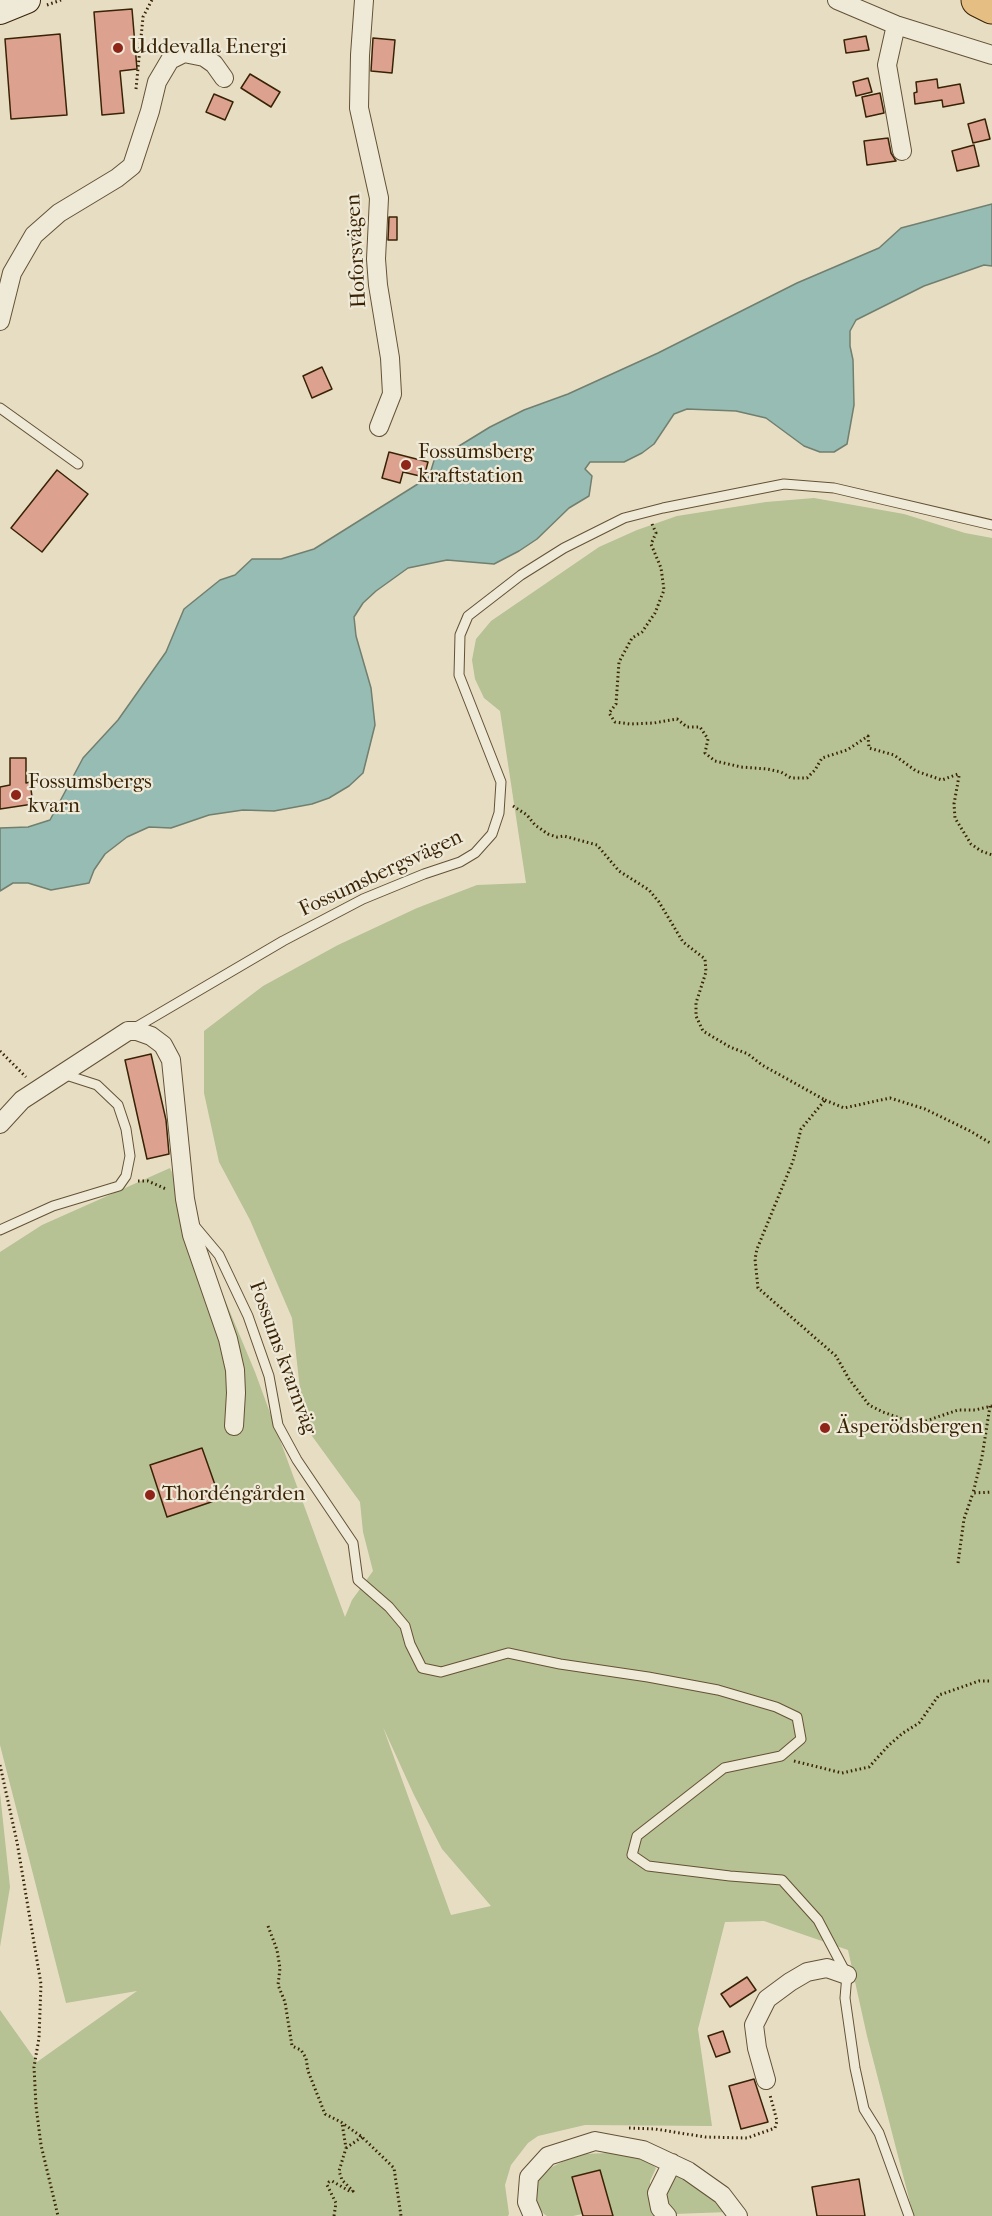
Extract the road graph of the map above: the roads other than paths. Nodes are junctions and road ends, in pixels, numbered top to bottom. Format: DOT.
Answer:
graph roads {
  1 [pos="27,0"];
  2 [pos="364,0"];
  3 [pos="837,0"];
  4 [pos="978,0"];
  5 [pos="992,7"];
  6 [pos="0,11"];
  7 [pos="896,25"];
  8 [pos="992,55"];
  9 [pos="224,78"];
  10 [pos="902,151"];
  11 [pos="0,321"];
  12 [pos="0,408"];
  13 [pos="380,427"];
  14 [pos="78,464"];
  15 [pos="992,525"];
  16 [pos="128,1031"];
  17 [pos="63,1074"];
  18 [pos="0,1124"];
  19 [pos="190,1220"];
  20 [pos="0,1230"];
  21 [pos="234,1426"];
  22 [pos="847,1975"];
  23 [pos="766,2080"];
  24 [pos="672,2163"];
  25 [pos="533,2216"];
  26 [pos="667,2216"];
  27 [pos="738,2216"];
  28 [pos="909,2216"];
  1 -- 6 [label="street"];
  2 -- 13 [label="street, Hoforsvägen"];
  3 -- 7 [label="street"];
  4 -- 5 [label="highway"];
  7 -- 8 [label="street"];
  7 -- 10 [label="street"];
  9 -- 11 [label="street"];
  12 -- 14 [label="lane"];
  15 -- 16 [label="lane, Fossumsbergsvägen"];
  16 -- 17 [label="street"];
  16 -- 19 [label="street, Fossums kvarnväg"];
  17 -- 18 [label="street"];
  17 -- 20 [label="lane"];
  19 -- 21 [label="street"];
  19 -- 22 [label="lane, Fossums kvarnväg"];
  22 -- 23 [label="street"];
  22 -- 28 [label="lane"];
  24 -- 25 [label="street"];
  24 -- 26 [label="street"];
  24 -- 27 [label="street"];
}
